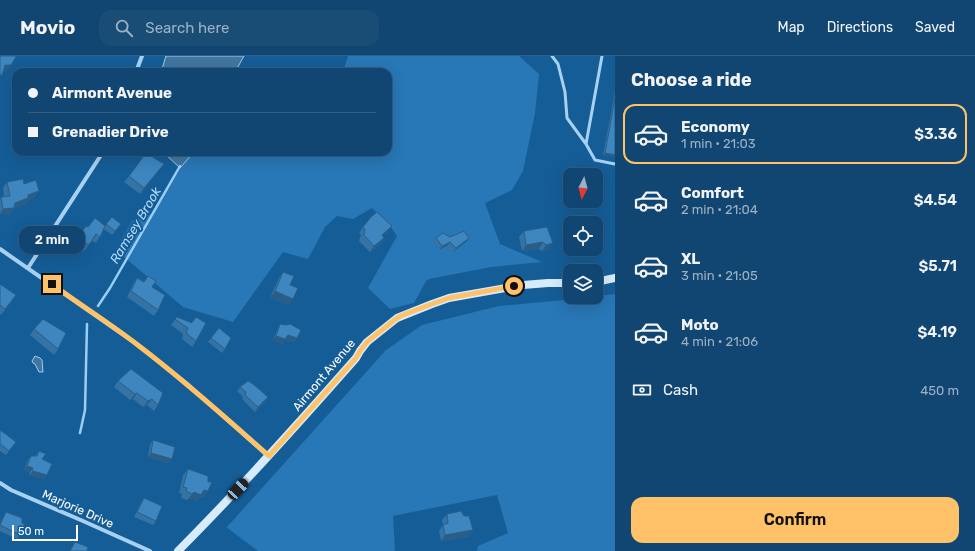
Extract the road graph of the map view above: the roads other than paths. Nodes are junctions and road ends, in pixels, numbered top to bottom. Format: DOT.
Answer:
graph roads {
  1 [pos="142,56"];
  2 [pos="552,56"];
  3 [pos="602,56"];
  4 [pos="138,68"];
  5 [pos="586,144"];
  6 [pos="100,156"];
  7 [pos="615,164"];
  8 [pos="0,249"];
  9 [pos="28,268"];
  10 [pos="615,278"];
  11 [pos="603,281"];
  12 [pos="563,283"];
  13 [pos="269,456"];
  14 [pos="0,484"];
  15 [pos="150,551"];
  16 [pos="178,551"];
  1 -- 4 [label="street"];
  2 -- 5 [label="lane"];
  3 -- 5 [label="lane"];
  5 -- 7 [label="lane"];
  6 -- 9 [label="street"];
  8 -- 9 [label="street"];
  9 -- 13 [label="street"];
  10 -- 11 [label="street"];
  12 -- 13 [label="street, Airmont Avenue"];
  13 -- 16 [label="street, Airmont Avenue"];
  14 -- 15 [label="street, Marjorie Drive"];
}
